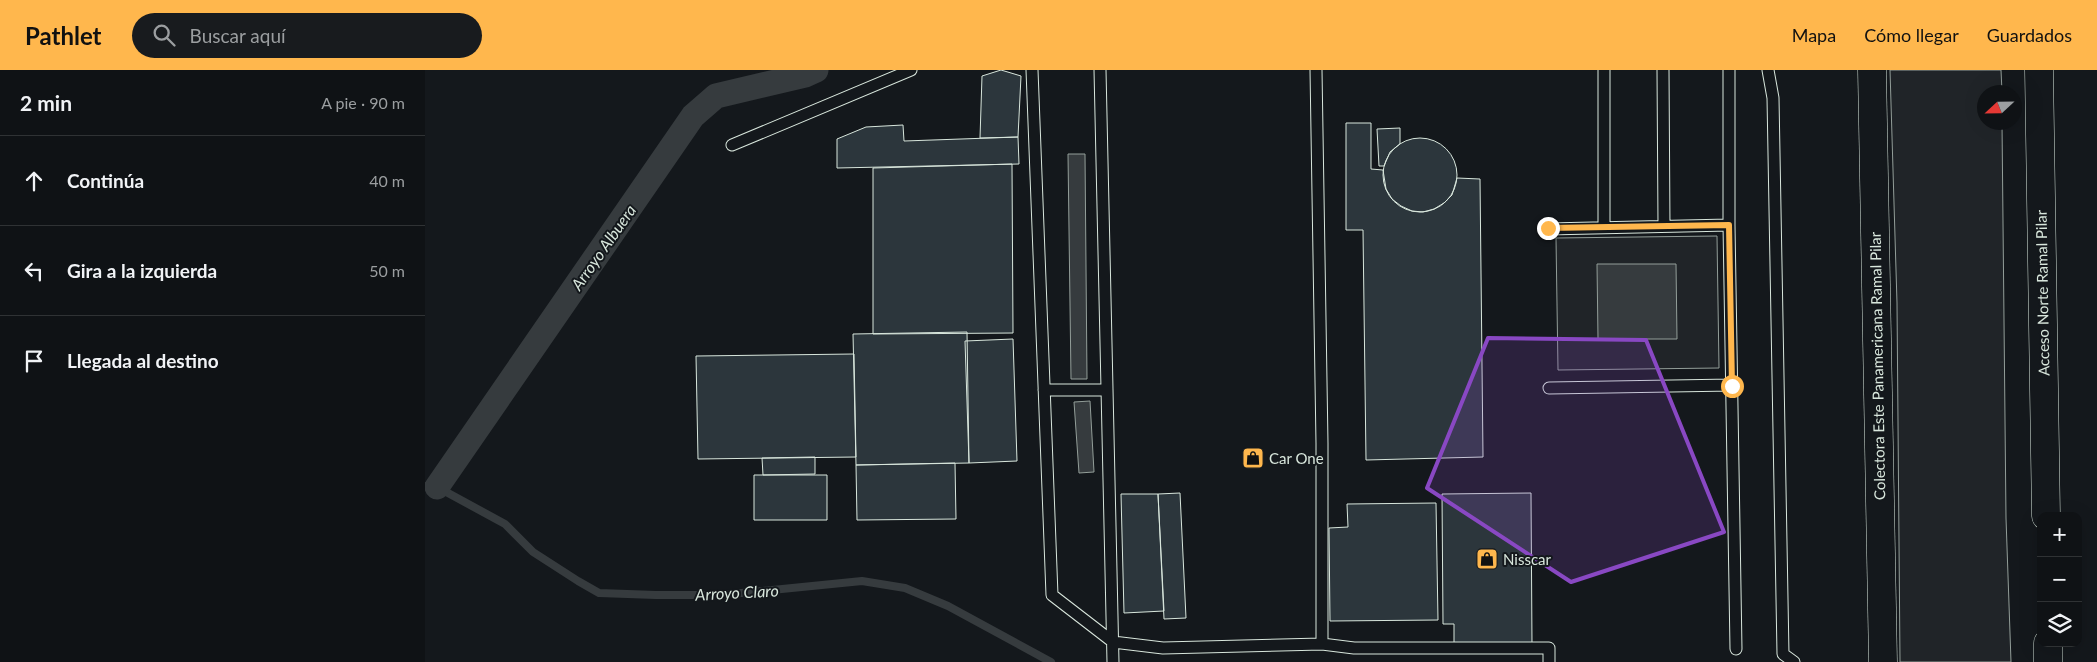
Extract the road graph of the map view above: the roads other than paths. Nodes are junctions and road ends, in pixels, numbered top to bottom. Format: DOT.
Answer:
graph roads {
  1 [pos="911,70"];
  2 [pos="1032,70"];
  3 [pos="1099,70"];
  4 [pos="1316,70"];
  5 [pos="1604,70"];
  6 [pos="1663,70"];
  7 [pos="1729,70"];
  8 [pos="1768,70"];
  9 [pos="1872,70"];
  10 [pos="2039,70"];
  11 [pos="732,145"];
  12 [pos="1729,225"];
  13 [pos="1664,226"];
  14 [pos="1604,227"];
  15 [pos="1548,228"];
  16 [pos="1732,386"];
  17 [pos="1549,388"];
  18 [pos="1044,390"];
  19 [pos="1107,390"];
  20 [pos="2046,512"];
  21 [pos="1322,644"];
  22 [pos="2048,647"];
  23 [pos="1736,649"];
  24 [pos="1113,652"];
  25 [pos="1783,658"];
  26 [pos="1549,662"];
  27 [pos="1793,662"];
  28 [pos="1883,662"];
  29 [pos="2049,662"];
  1 -- 11 [label="lane"];
  2 -- 18 [label="lane"];
  3 -- 19 [label="lane"];
  4 -- 21 [label="lane"];
  5 -- 14 [label="lane"];
  6 -- 13 [label="lane"];
  7 -- 12 [label="lane"];
  8 -- 25 [label="lane"];
  9 -- 28 [label="main road, Colectora Este Panamericana Ramal Pilar"];
  10 -- 20 [label="main road, Acceso Norte Ramal Pilar"];
  12 -- 13 [label="lane"];
  12 -- 16 [label="lane"];
  13 -- 14 [label="lane"];
  14 -- 15 [label="lane"];
  16 -- 17 [label="lane"];
  16 -- 23 [label="lane"];
  18 -- 19 [label="lane"];
  18 -- 24 [label="lane"];
  19 -- 24 [label="lane"];
  21 -- 24 [label="lane"];
  21 -- 26 [label="lane"];
  22 -- 29 [label="main road"];
  25 -- 27 [label="lane"];
}
